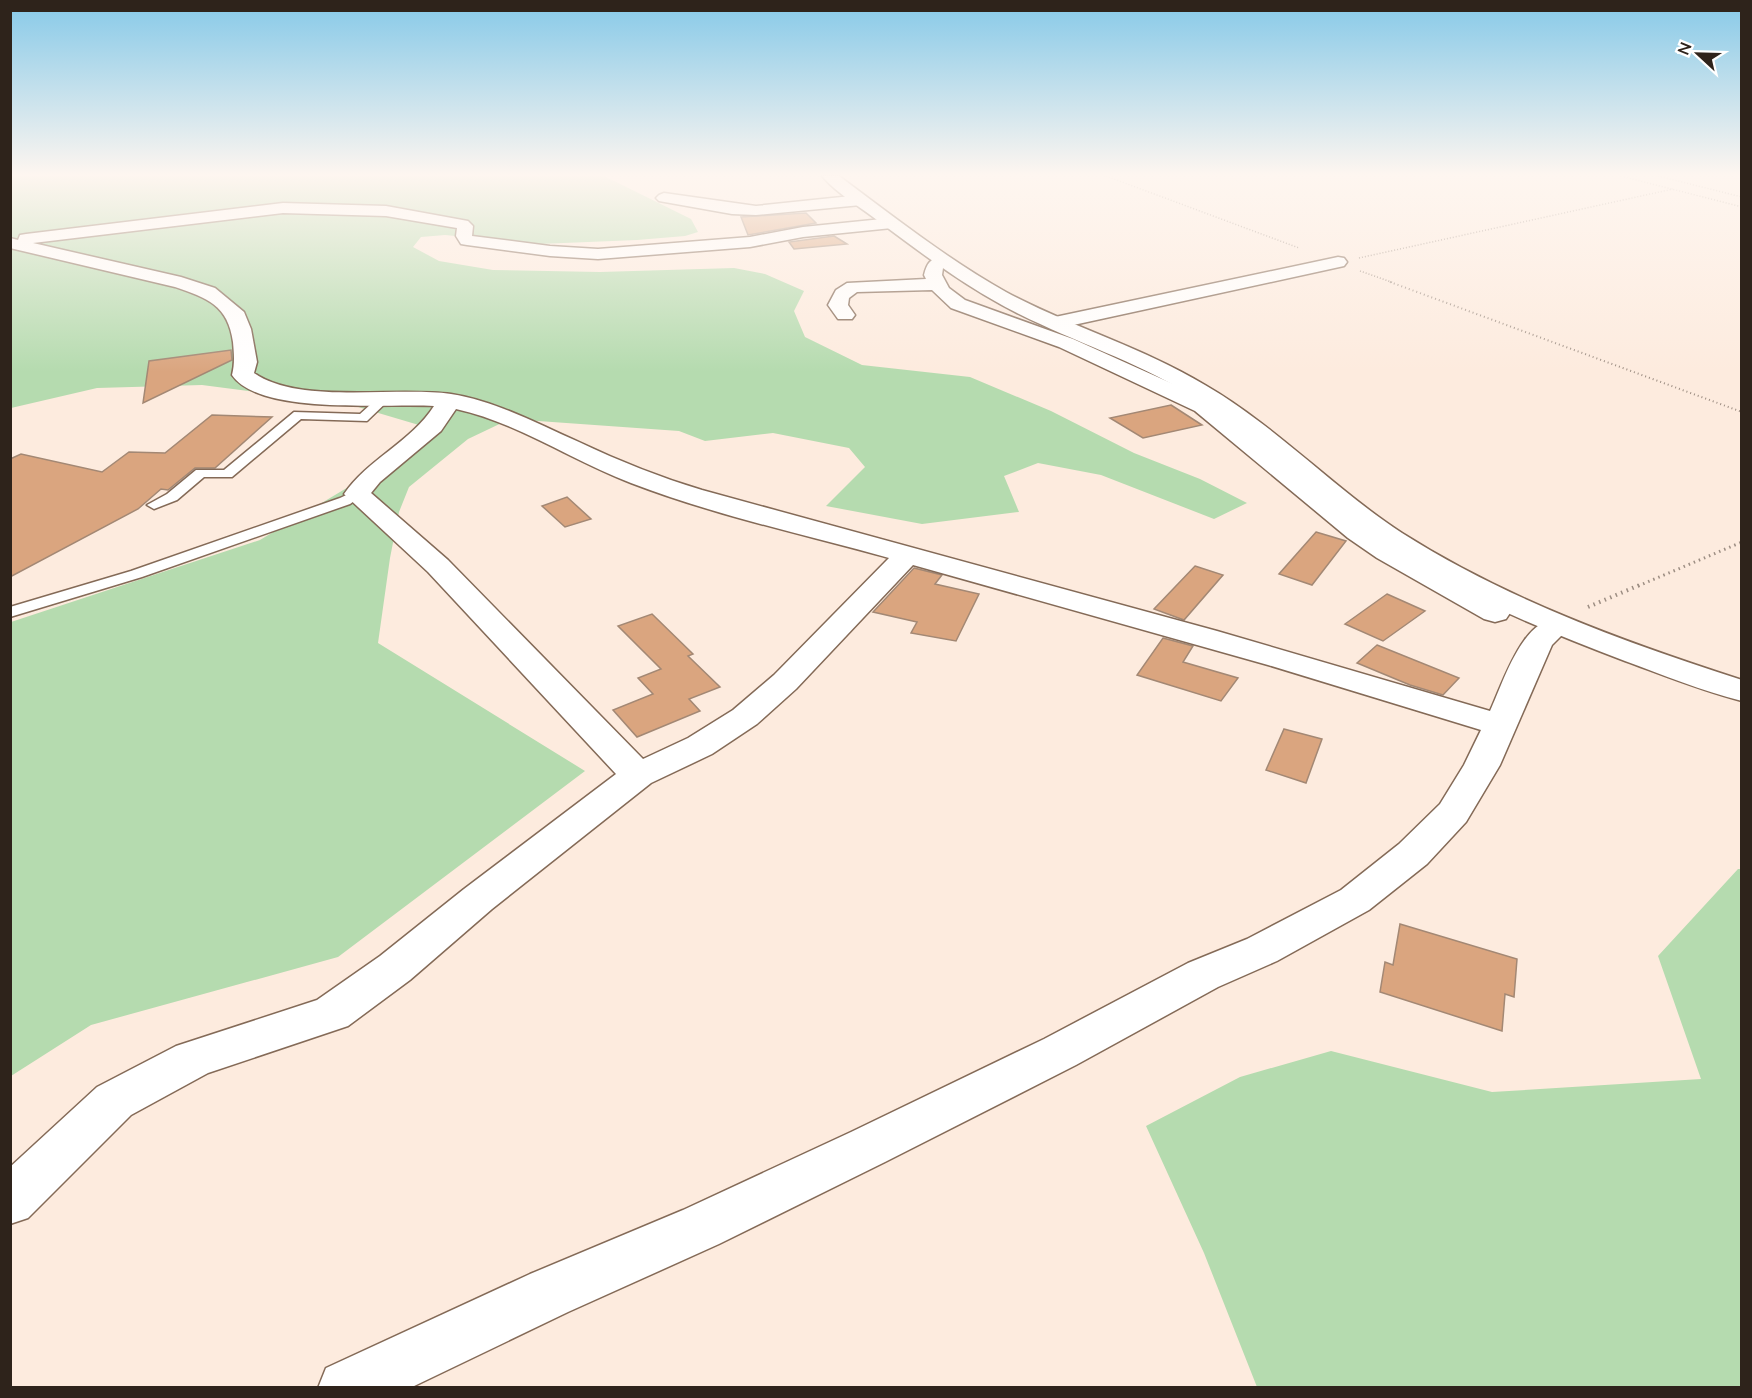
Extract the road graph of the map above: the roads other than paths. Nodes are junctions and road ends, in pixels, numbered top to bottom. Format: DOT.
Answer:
graph roads {
  1 [pos="478,241"];
  2 [pos="754,241"];
  3 [pos="910,241"];
  4 [pos="10,242"];
  5 [pos="1338,262"];
  6 [pos="940,273"];
  7 [pos="845,315"];
  8 [pos="1055,323"];
  9 [pos="386,398"];
  10 [pos="449,401"];
  11 [pos="357,494"];
  12 [pos="154,506"];
  13 [pos="908,554"];
  14 [pos="10,612"];
  15 [pos="1496,613"];
  16 [pos="1557,626"];
  17 [pos="1742,692"];
  18 [pos="1499,725"];
  19 [pos="638,775"];
  20 [pos="10,1201"];
  21 [pos="346,1388"];
  1 -- 2 [label="street"];
  3 -- 6 [label="street"];
  4 -- 9 [label="street"];
  5 -- 8 [label="street"];
  6 -- 7 [label="street"];
  6 -- 8 [label="street"];
  6 -- 15 [label="street"];
  8 -- 16 [label="street"];
  9 -- 10 [label="street"];
  9 -- 12 [label="lane"];
  10 -- 11 [label="street"];
  10 -- 13 [label="street"];
  11 -- 14 [label="lane"];
  11 -- 19 [label="street"];
  13 -- 18 [label="street"];
  13 -- 19 [label="street"];
  16 -- 17 [label="street"];
  16 -- 18 [label="street"];
  18 -- 21 [label="street"];
  19 -- 20 [label="street"];
}
